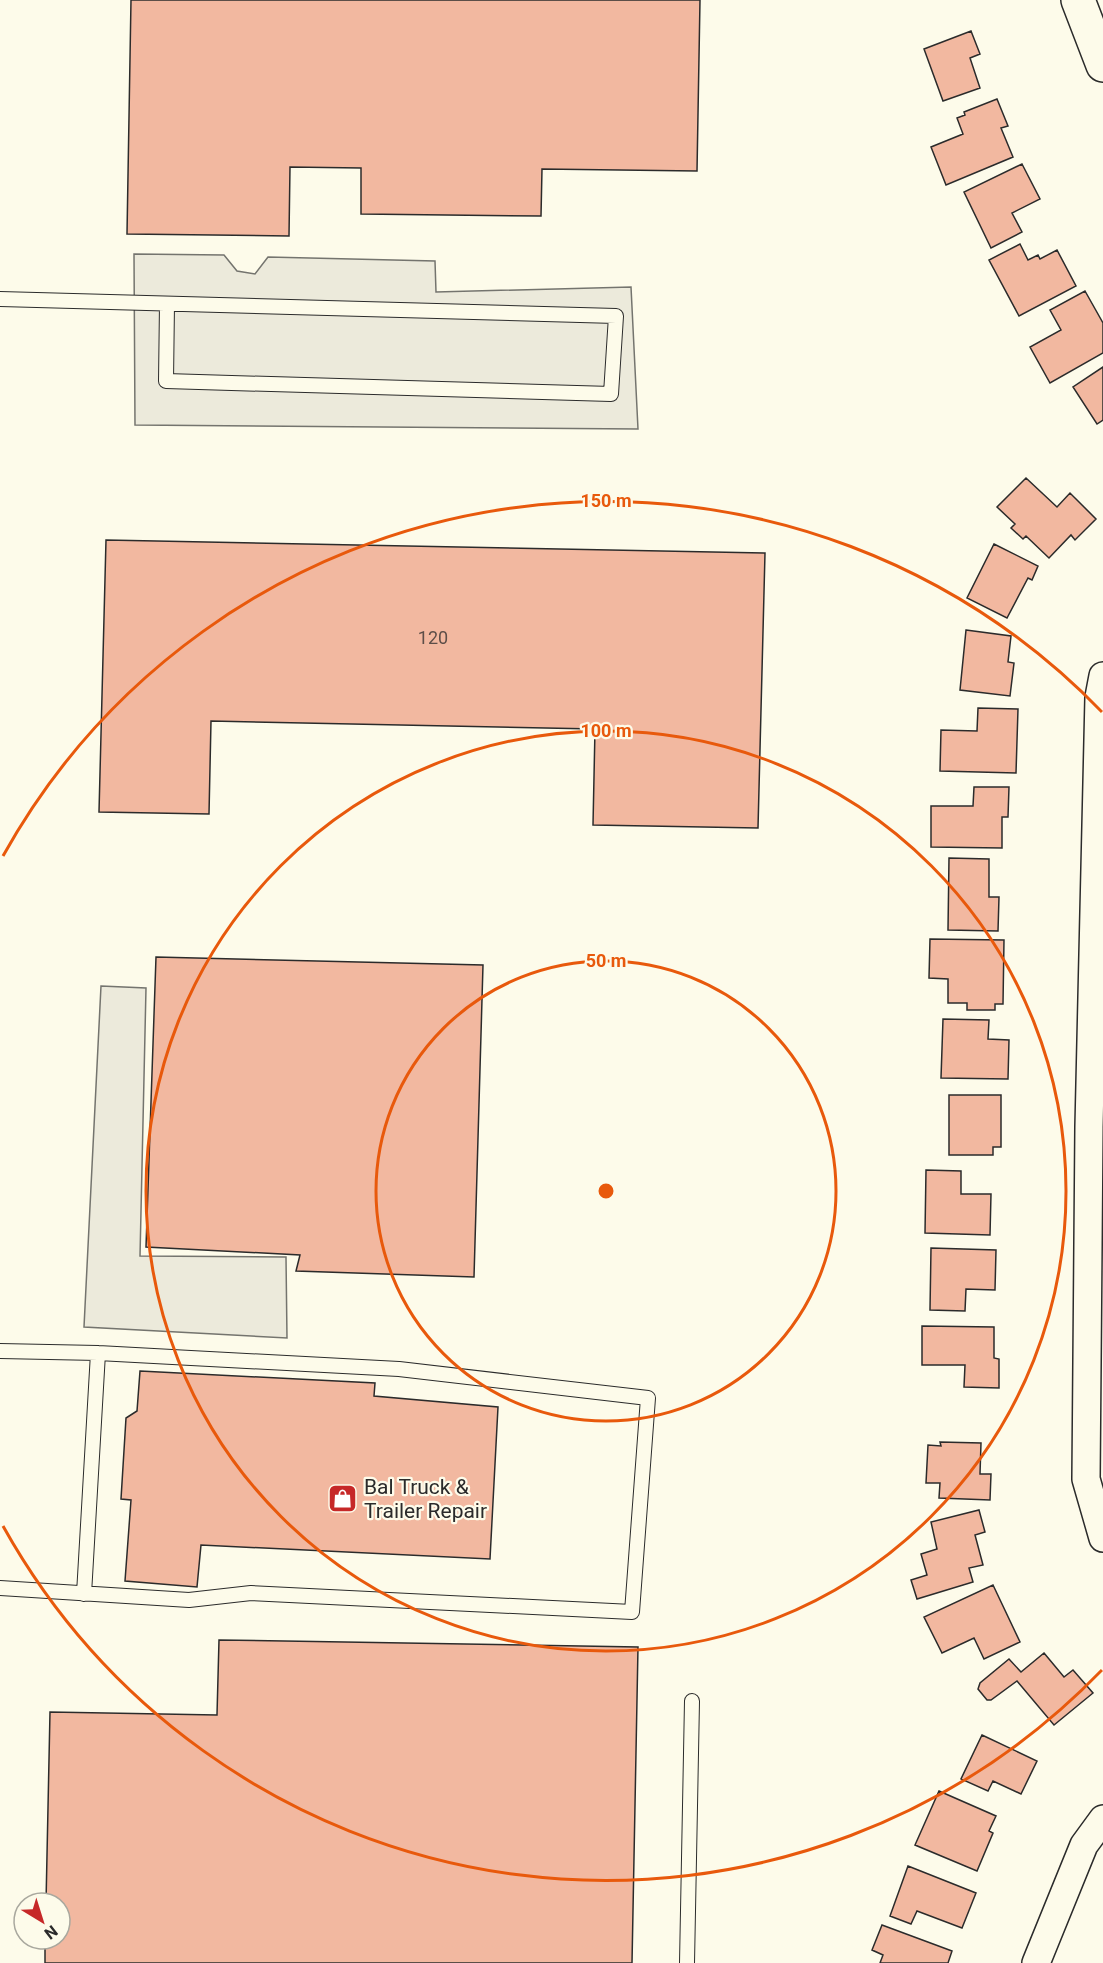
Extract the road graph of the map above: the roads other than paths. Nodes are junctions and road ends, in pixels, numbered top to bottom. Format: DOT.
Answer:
graph roads {
  1 [pos="1078,0"];
  2 [pos="1103,65"];
  3 [pos="0,299"];
  4 [pos="167,304"];
  5 [pos="1103,676"];
  6 [pos="1096,1127"];
  7 [pos="0,1352"];
  8 [pos="98,1353"];
  9 [pos="1103,1538"];
  10 [pos="0,1588"];
  11 [pos="84,1594"];
  12 [pos="692,1701"];
  13 [pos="1103,1819"];
  14 [pos="687,1963"];
  15 [pos="1036,1963"];
  1 -- 2 [label="street"];
  3 -- 4 [label="lane"];
  4 -- 4 [label="lane"];
  5 -- 6 [label="street"];
  6 -- 9 [label="street"];
  7 -- 8 [label="lane"];
  8 -- 11 [label="lane"];
  8 -- 11 [label="lane"];
  10 -- 11 [label="lane"];
  12 -- 14 [label="lane"];
  13 -- 15 [label="street"];
}
